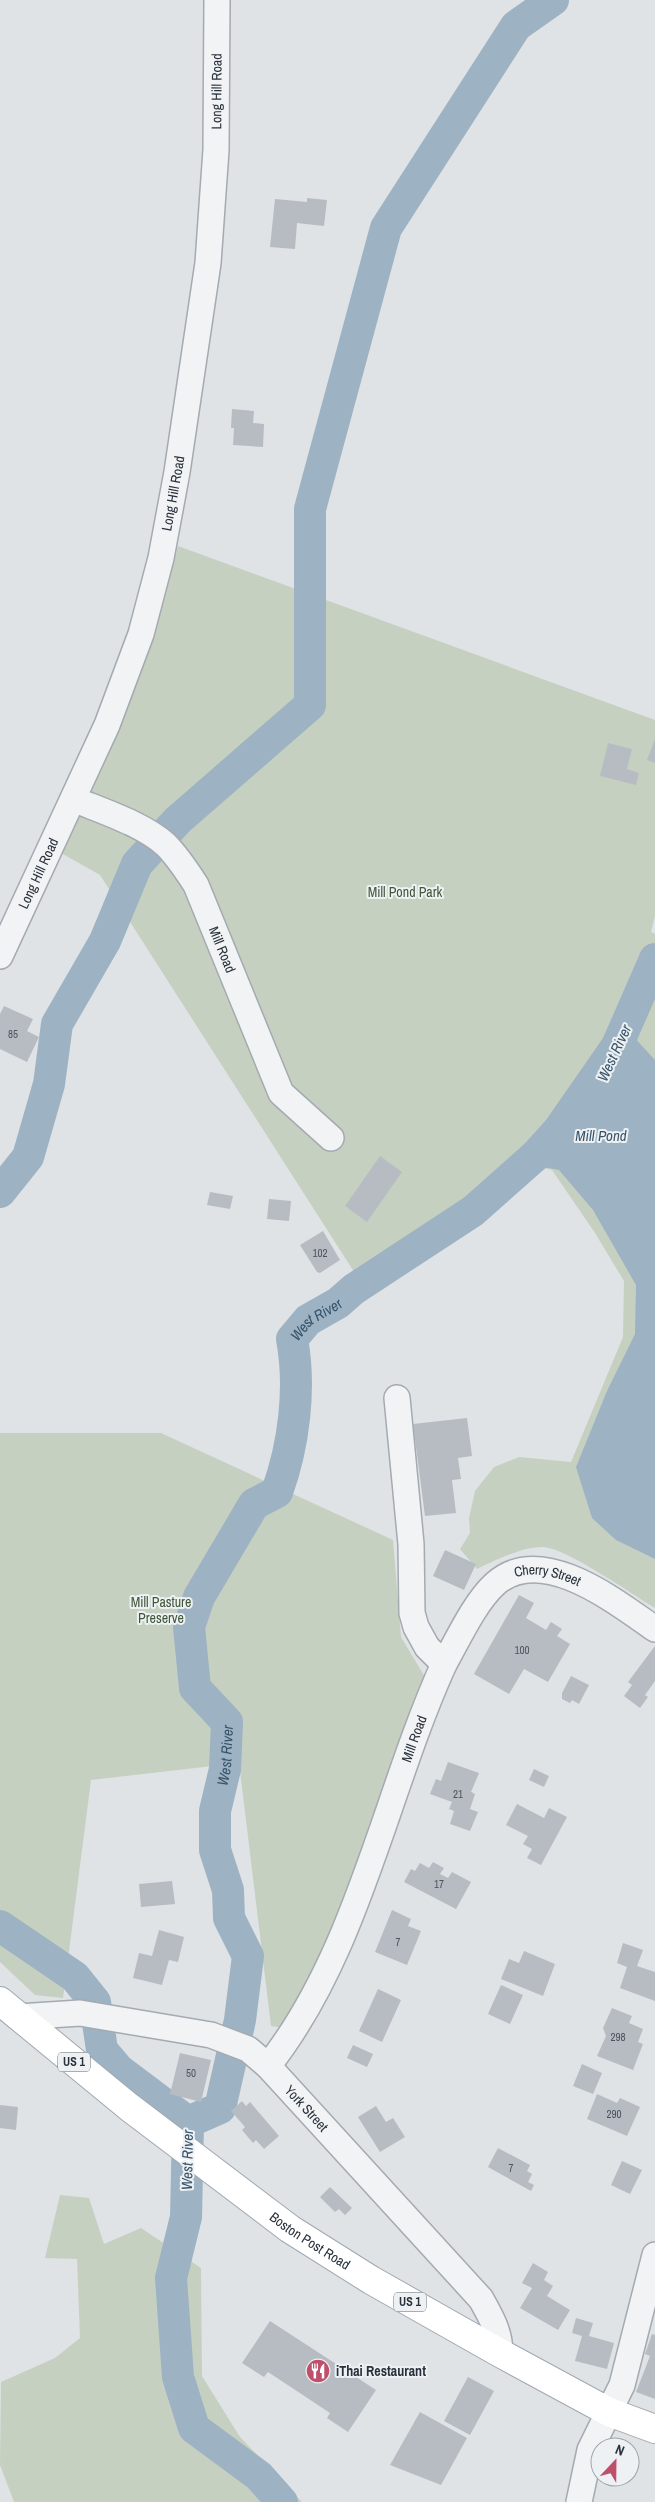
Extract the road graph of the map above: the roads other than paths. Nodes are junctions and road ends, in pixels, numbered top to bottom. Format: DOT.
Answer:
graph roads {
  1 [pos="217,0"];
  2 [pos="74,798"];
  3 [pos="0,956"];
  4 [pos="331,1138"];
  5 [pos="397,1398"];
  6 [pos="655,1629"];
  7 [pos="444,1664"];
  8 [pos="9,2009"];
  9 [pos="268,2066"];
  10 [pos="655,2255"];
  11 [pos="500,2353"];
  12 [pos="609,2412"];
  13 [pos="655,2429"];
  14 [pos="579,2502"];
  1 -- 2 [label="street, Long Hill Road"];
  2 -- 3 [label="street, Long Hill Road"];
  2 -- 4 [label="street, Mill Road"];
  5 -- 7 [label="street"];
  6 -- 7 [label="street, Cherry Street"];
  7 -- 9 [label="street, Mill Road"];
  8 -- 9 [label="street, York Street"];
  8 -- 11 [label="main road, Boston Post Road / US 1"];
  9 -- 11 [label="street, York Street"];
  10 -- 12 [label="street"];
  11 -- 12 [label="main road, Boston Post Road / US 1"];
  12 -- 13 [label="main road, Boston Post Road / US 1"];
  12 -- 14 [label="street"];
}
